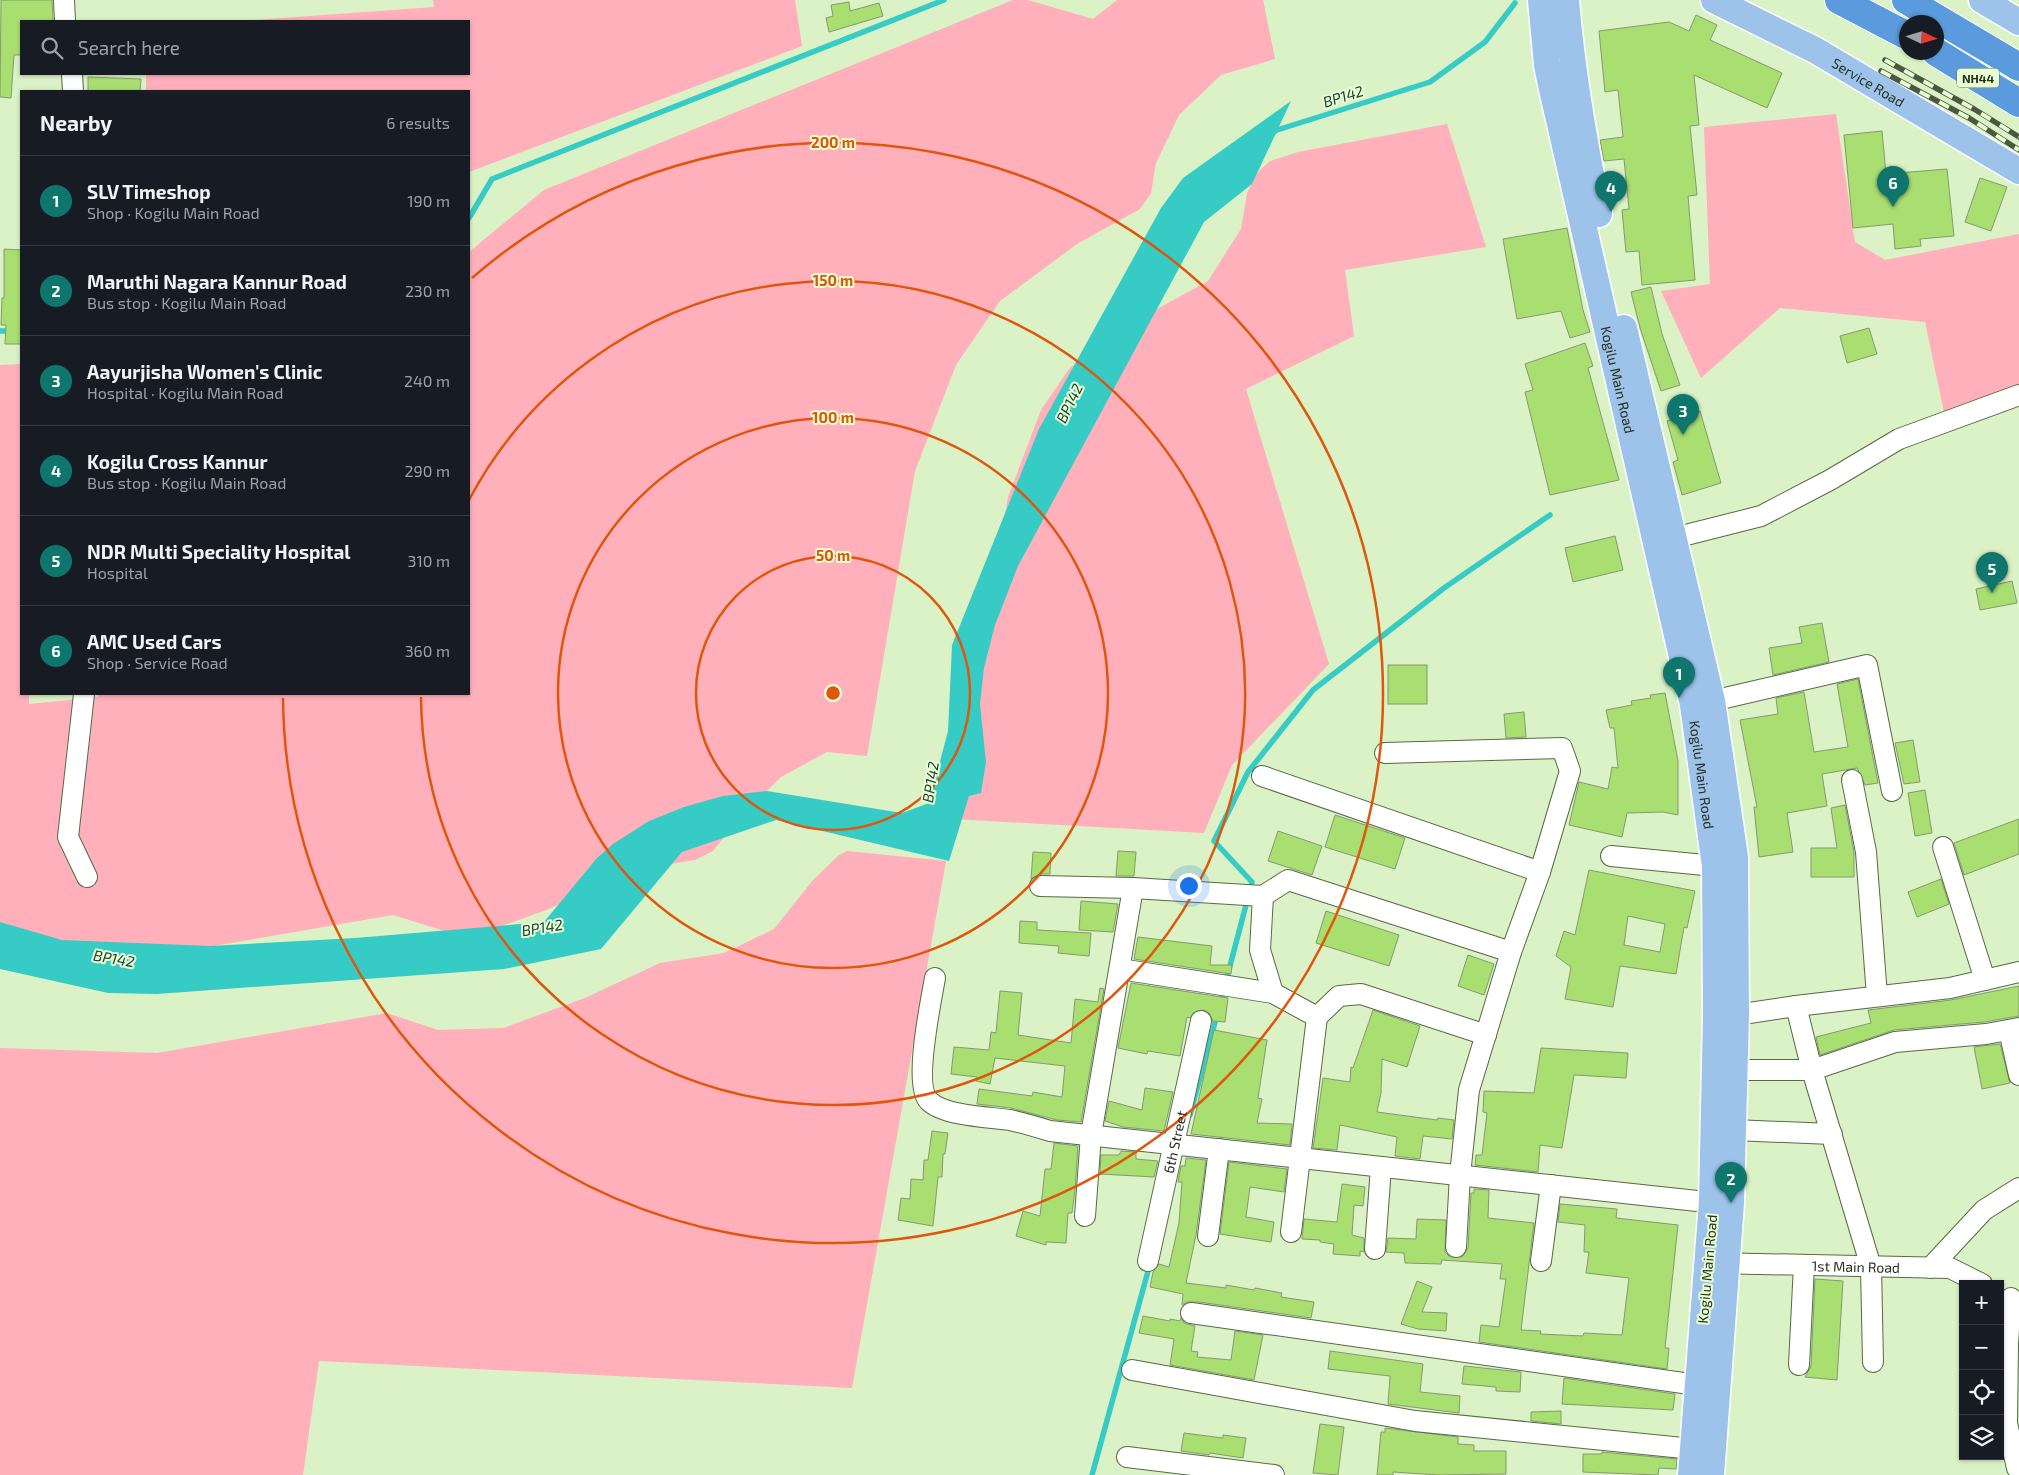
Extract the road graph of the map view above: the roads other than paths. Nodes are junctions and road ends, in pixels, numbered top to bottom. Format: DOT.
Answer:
graph roads {
  1 [pos="64,0"];
  2 [pos="1541,0"];
  3 [pos="1566,0"];
  4 [pos="1714,0"];
  5 [pos="1839,0"];
  6 [pos="1906,0"];
  7 [pos="1982,0"];
  8 [pos="66,20"];
  9 [pos="2019,22"];
  10 [pos="1899,31"];
  11 [pos="1944,57"];
  12 [pos="1559,61"];
  13 [pos="2019,67"];
  14 [pos="72,75"];
  15 [pos="73,90"];
  16 [pos="2019,103"];
  17 [pos="2019,171"];
  18 [pos="2019,395"];
  19 [pos="1674,538"];
  20 [pos="1671,568"];
  21 [pos="84,695"];
  22 [pos="1712,701"];
  23 [pos="1385,753"];
  24 [pos="1262,776"];
  25 [pos="1852,780"];
  26 [pos="1892,791"];
  27 [pos="1943,847"];
  28 [pos="1611,856"];
  29 [pos="1715,866"];
  30 [pos="1540,872"];
  31 [pos="87,877"];
  32 [pos="1040,886"];
  33 [pos="1133,888"];
  34 [pos="1263,896"];
  35 [pos="1511,952"];
  36 [pos="1120,969"];
  37 [pos="2019,972"];
  38 [pos="935,978"];
  39 [pos="1985,980"];
  40 [pos="1273,993"];
  41 [pos="1877,996"];
  42 [pos="1796,1006"];
  43 [pos="1736,1016"];
  44 [pos="1317,1017"];
  45 [pos="1201,1021"];
  46 [pos="2014,1029"];
  47 [pos="1486,1035"];
  48 [pos="1734,1070"];
  49 [pos="1812,1070"];
  50 [pos="2019,1075"];
  51 [pos="1733,1130"];
  52 [pos="1832,1134"];
  53 [pos="1091,1135"];
  54 [pos="1174,1144"];
  55 [pos="1219,1149"];
  56 [pos="1299,1158"];
  57 [pos="1381,1167"];
  58 [pos="1460,1175"];
  59 [pos="1551,1185"];
  60 [pos="2019,1188"];
  61 [pos="1722,1203"];
  62 [pos="1085,1216"];
  63 [pos="1291,1232"];
  64 [pos="1208,1236"];
  65 [pos="1456,1247"];
  66 [pos="1375,1249"];
  67 [pos="1148,1261"];
  68 [pos="1541,1261"];
  69 [pos="1716,1263"];
  70 [pos="1804,1265"];
  71 [pos="1871,1267"];
  72 [pos="1930,1268"];
  73 [pos="1974,1280"];
  74 [pos="2010,1297"];
  75 [pos="1190,1313"];
  76 [pos="1873,1362"];
  77 [pos="1799,1365"];
  78 [pos="1132,1370"];
  79 [pos="1697,1385"];
  80 [pos="1693,1449"];
  81 [pos="1127,1457"];
  82 [pos="2017,1468"];
  83 [pos="1274,1475"];
  84 [pos="1691,1475"];
  85 [pos="1710,1475"];
  1 -- 8 [label="street"];
  2 -- 12 [label="main road, Kogilu Main Road"];
  3 -- 12 [label="main road, Kogilu Main Road"];
  4 -- 17 [label="main road, Service Road"];
  5 -- 10 [label="highway"];
  6 -- 13 [label="highway, NH44"];
  7 -- 9 [label="main road"];
  11 -- 16 [label="highway, NH44"];
  12 -- 19 [label="main road, Kogilu Main Road"];
  12 -- 20 [label="main road, Kogilu Main Road"];
  14 -- 15 [label="street"];
  18 -- 19 [label="street"];
  19 -- 20 [label="main road, Kogilu Main Road"];
  20 -- 22 [label="main road, Kogilu Main Road"];
  20 -- 29 [label="main road, Kogilu Main Road"];
  21 -- 31 [label="street"];
  22 -- 26 [label="street"];
  22 -- 43 [label="main road, Kogilu Main Road"];
  23 -- 30 [label="street"];
  24 -- 30 [label="street"];
  25 -- 41 [label="street"];
  27 -- 39 [label="street"];
  28 -- 29 [label="street"];
  29 -- 61 [label="main road, Kogilu Main Road"];
  30 -- 35 [label="street"];
  32 -- 33 [label="street"];
  33 -- 34 [label="street"];
  33 -- 36 [label="street"];
  34 -- 35 [label="street"];
  34 -- 40 [label="street"];
  35 -- 47 [label="street"];
  36 -- 40 [label="street"];
  36 -- 53 [label="street"];
  37 -- 39 [label="street"];
  38 -- 53 [label="street"];
  39 -- 41 [label="street"];
  40 -- 44 [label="street"];
  41 -- 42 [label="street"];
  42 -- 43 [label="street"];
  42 -- 49 [label="street"];
  43 -- 48 [label="main road, Kogilu Main Road"];
  44 -- 47 [label="street"];
  44 -- 56 [label="street"];
  45 -- 54 [label="street, 6th Street"];
  46 -- 49 [label="street"];
  46 -- 50 [label="street"];
  47 -- 58 [label="street"];
  48 -- 49 [label="street"];
  48 -- 51 [label="main road, Kogilu Main Road"];
  49 -- 52 [label="street"];
  51 -- 52 [label="street"];
  51 -- 61 [label="main road, Kogilu Main Road"];
  52 -- 71 [label="street"];
  53 -- 54 [label="street"];
  53 -- 62 [label="street"];
  54 -- 55 [label="street"];
  54 -- 67 [label="street, 6th Street"];
  55 -- 56 [label="street"];
  55 -- 64 [label="street"];
  56 -- 57 [label="street"];
  56 -- 63 [label="street"];
  57 -- 58 [label="street"];
  57 -- 66 [label="street"];
  58 -- 59 [label="street"];
  58 -- 65 [label="street"];
  59 -- 61 [label="street"];
  59 -- 68 [label="street"];
  60 -- 72 [label="street"];
  61 -- 69 [label="main road, Kogilu Main Road"];
  69 -- 70 [label="street, 1st Main Road"];
  69 -- 79 [label="main road, Kogilu Main Road"];
  69 -- 85 [label="main road, Kogilu Main Road"];
  70 -- 71 [label="street, 1st Main Road"];
  70 -- 77 [label="street"];
  71 -- 72 [label="street, 1st Main Road"];
  71 -- 76 [label="street"];
  72 -- 73 [label="street, 1st Main Road"];
  74 -- 82 [label="street"];
  75 -- 79 [label="street"];
  78 -- 80 [label="street"];
  79 -- 80 [label="main road, Kogilu Main Road"];
  80 -- 84 [label="main road, Kogilu Main Road"];
  81 -- 83 [label="street"];
}
